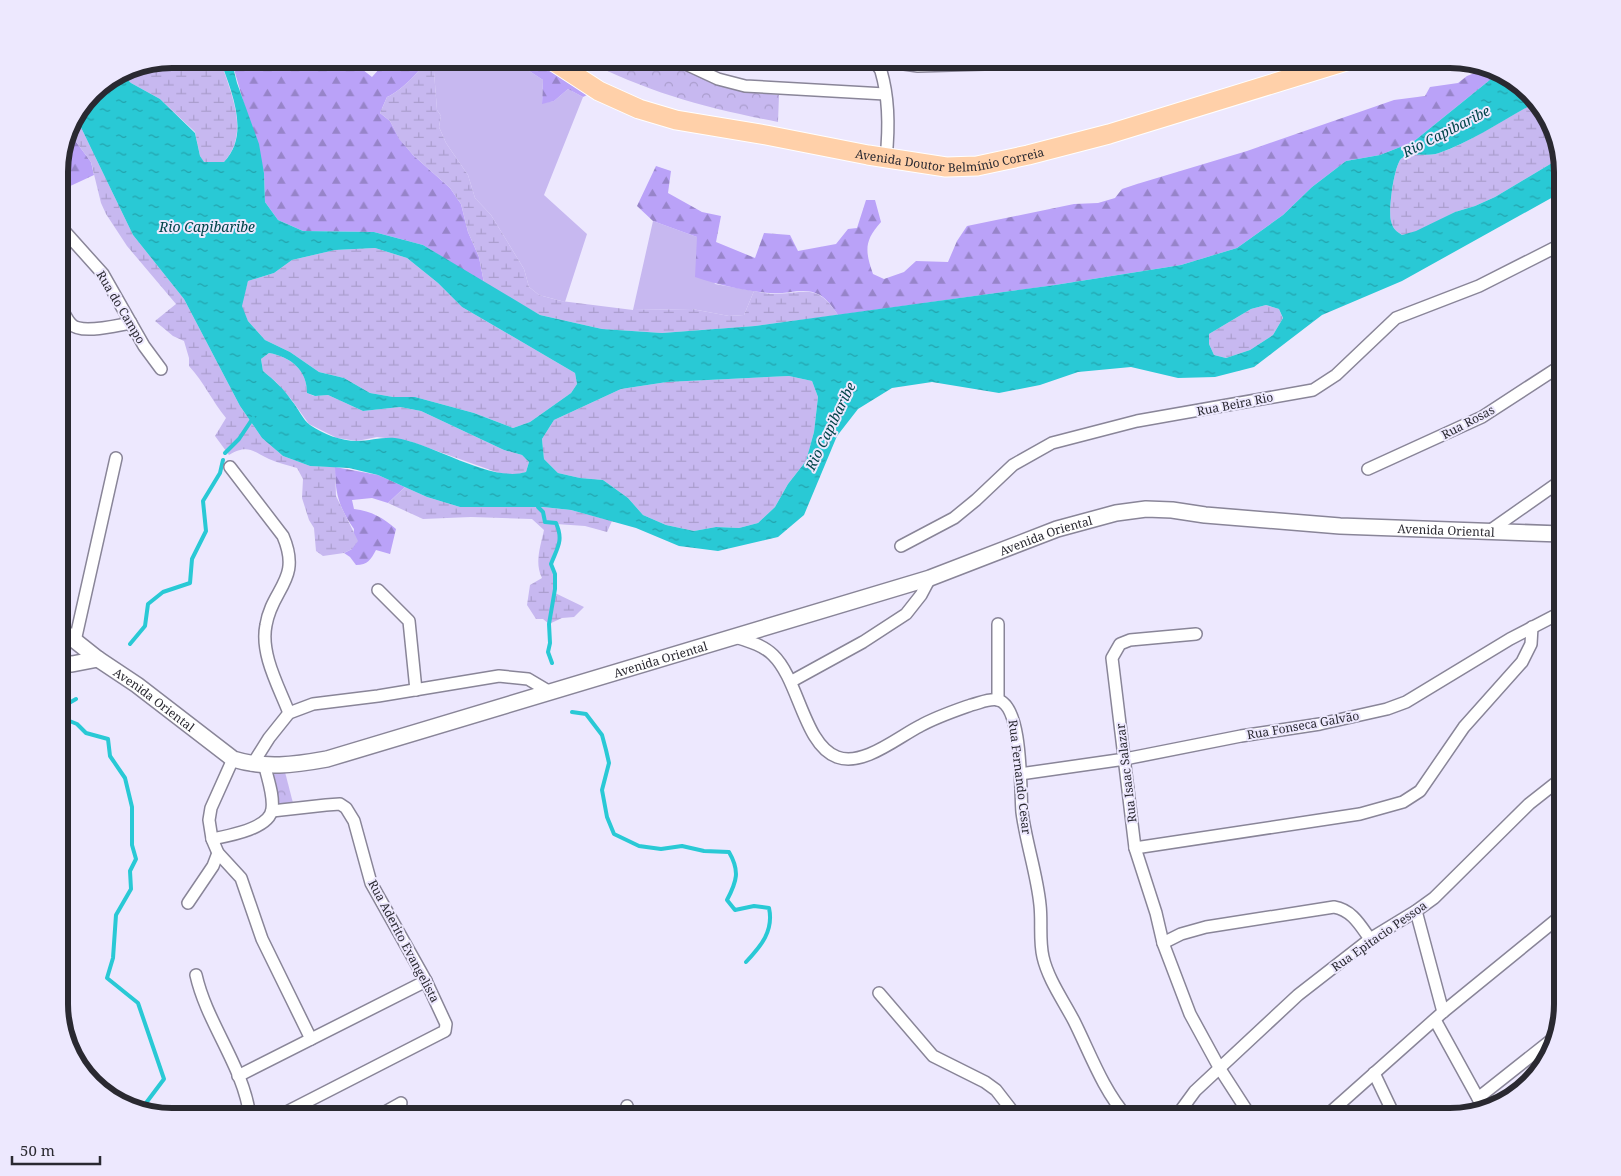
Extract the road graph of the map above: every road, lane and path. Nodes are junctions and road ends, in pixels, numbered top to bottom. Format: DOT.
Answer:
graph roads {
  1 [pos="564,68"];
  2 [pos="694,68"];
  3 [pos="1325,68"];
  4 [pos="880,69"];
  5 [pos="884,94"];
  6 [pos="886,158"];
  7 [pos="68,236"];
  8 [pos="1554,248"];
  9 [pos="68,323"];
  10 [pos="131,323"];
  11 [pos="161,369"];
  12 [pos="1554,371"];
  13 [pos="116,458"];
  14 [pos="230,468"];
  15 [pos="1368,469"];
  16 [pos="1554,486"];
  17 [pos="1488,532"];
  18 [pos="1554,534"];
  19 [pos="901,546"];
  20 [pos="930,578"];
  21 [pos="378,590"];
  22 [pos="1554,616"];
  23 [pos="998,624"];
  24 [pos="1532,627"];
  25 [pos="1196,634"];
  26 [pos="68,635"];
  27 [pos="734,637"];
  28 [pos="75,641"];
  29 [pos="98,659"];
  30 [pos="68,664"];
  31 [pos="792,681"];
  32 [pos="416,690"];
  33 [pos="550,692"];
  34 [pos="998,700"];
  35 [pos="289,713"];
  36 [pos="232,759"];
  37 [pos="1125,759"];
  38 [pos="258,766"];
  39 [pos="1020,774"];
  40 [pos="1554,784"];
  41 [pos="272,811"];
  42 [pos="212,839"];
  43 [pos="1135,848"];
  44 [pos="218,853"];
  45 [pos="188,903"];
  46 [pos="1416,911"];
  47 [pos="1554,923"];
  48 [pos="1370,939"];
  49 [pos="1163,943"];
  50 [pos="196,975"];
  51 [pos="426,981"];
  52 [pos="879,993"];
  53 [pos="1439,1016"];
  54 [pos="311,1039"];
  55 [pos="1546,1044"];
  56 [pos="1220,1069"];
  57 [pos="1374,1073"];
  58 [pos="238,1076"];
  59 [pos="1478,1098"];
  60 [pos="402,1103"];
  61 [pos="1481,1103"];
  62 [pos="247,1108"];
  63 [pos="294,1108"];
  64 [pos="393,1108"];
  65 [pos="1010,1108"];
  66 [pos="1121,1108"];
  67 [pos="1183,1108"];
  68 [pos="1245,1108"];
  69 [pos="1335,1108"];
  70 [pos="1391,1108"];
  1 -- 6 [label="main road, Avenida Doutor Belmínio Correia"];
  2 -- 5 [label="street"];
  3 -- 6 [label="main road, Avenida Doutor Belmínio Correia"];
  4 -- 5 [label="street"];
  5 -- 6 [label="street"];
  7 -- 10 [label="street, Rua do Campo"];
  8 -- 19 [label="street, Rua Beira Rio"];
  9 -- 10 [label="street"];
  10 -- 11 [label="street, Rua do Campo"];
  12 -- 15 [label="street, Rua Rosas"];
  13 -- 28 [label="street"];
  14 -- 35 [label="street"];
  16 -- 17 [label="street"];
  17 -- 18 [label="street, Avenida Oriental"];
  17 -- 20 [label="street, Avenida Oriental"];
  20 -- 27 [label="street, Avenida Oriental"];
  20 -- 31 [label="street"];
  21 -- 32 [label="street"];
  22 -- 24 [label="street, Rua Fonseca Galvão"];
  23 -- 34 [label="street"];
  24 -- 37 [label="street, Rua Fonseca Galvão"];
  24 -- 43 [label="street"];
  25 -- 37 [label="street, Rua Isaac Salazar"];
  26 -- 28 [label="street, Avenida Oriental"];
  27 -- 31 [label="street"];
  27 -- 33 [label="street, Avenida Oriental"];
  28 -- 29 [label="street, Avenida Oriental"];
  29 -- 30 [label="street"];
  29 -- 36 [label="street, Avenida Oriental"];
  31 -- 34 [label="street"];
  32 -- 33 [label="street"];
  32 -- 35 [label="street"];
  33 -- 38 [label="street, Avenida Oriental"];
  34 -- 39 [label="street, Rua Fernando Cesar"];
  35 -- 38 [label="street"];
  36 -- 38 [label="street, Avenida Oriental"];
  36 -- 42 [label="street"];
  37 -- 39 [label="street, Rua Fonseca Galvão"];
  37 -- 43 [label="street, Rua Isaac Salazar"];
  38 -- 41 [label="street"];
  39 -- 66 [label="street, Rua Fernando Cesar"];
  40 -- 46 [label="street, Rua Epitacio Pessoa"];
  41 -- 42 [label="street"];
  41 -- 51 [label="street, Rua Aderito Evangelista"];
  42 -- 44 [label="street"];
  43 -- 49 [label="street, Rua Isaac Salazar"];
  44 -- 45 [label="street"];
  44 -- 54 [label="street"];
  46 -- 48 [label="street, Rua Epitacio Pessoa"];
  46 -- 53 [label="street"];
  47 -- 53 [label="street"];
  48 -- 49 [label="street"];
  48 -- 56 [label="street, Rua Epitacio Pessoa"];
  49 -- 56 [label="street, Rua Isaac Salazar"];
  50 -- 58 [label="street"];
  51 -- 54 [label="street"];
  51 -- 63 [label="street, Rua Aderito Evangelista"];
  52 -- 65 [label="street"];
  53 -- 57 [label="street"];
  53 -- 59 [label="street"];
  54 -- 58 [label="street"];
  55 -- 59 [label="street"];
  56 -- 67 [label="street, Rua Epitacio Pessoa"];
  56 -- 68 [label="street, Rua Isaac Salazar"];
  57 -- 69 [label="street"];
  57 -- 70 [label="street"];
  58 -- 62 [label="street"];
  59 -- 61 [label="street"];
  60 -- 64 [label="street"];
}
